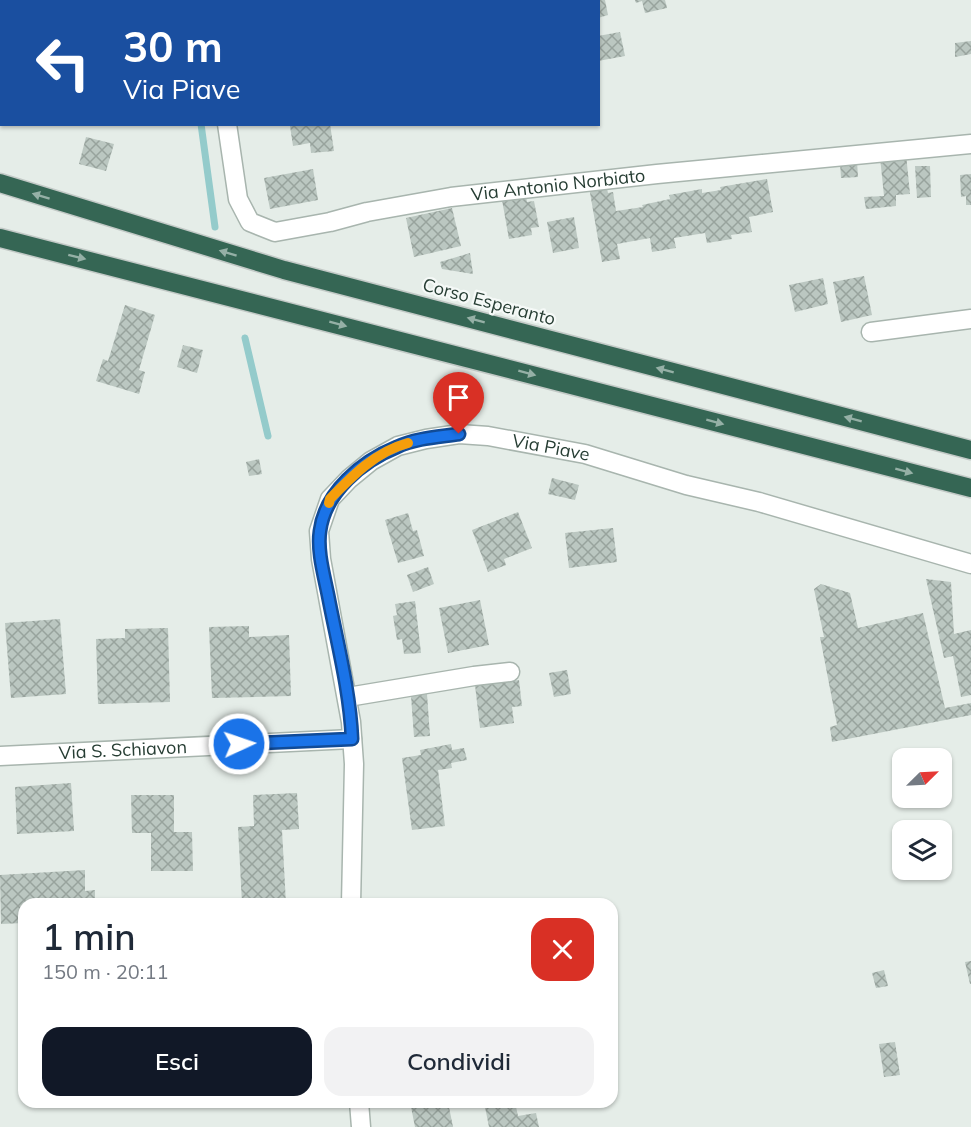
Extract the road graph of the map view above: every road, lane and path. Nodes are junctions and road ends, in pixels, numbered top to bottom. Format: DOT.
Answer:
graph roads {
  1 [pos="227,126"];
  2 [pos="971,144"];
  3 [pos="0,183"];
  4 [pos="0,238"];
  5 [pos="971,319"];
  6 [pos="871,332"];
  7 [pos="971,450"];
  8 [pos="971,488"];
  9 [pos="971,564"];
  10 [pos="510,672"];
  11 [pos="348,697"];
  12 [pos="352,739"];
  13 [pos="0,756"];
  14 [pos="351,898"];
  15 [pos="359,1108"];
  16 [pos="361,1127"];
  1 -- 2 [label="street, Via Antonio Norbiato"];
  7 -- 3 [label="highway, Corso Esperanto, one-way"];
  4 -- 8 [label="highway, one-way"];
  5 -- 6 [label="street"];
  9 -- 11 [label="street, Via Piave"];
  10 -- 11 [label="street"];
  11 -- 12 [label="street, Via Piave"];
  12 -- 13 [label="street, Via S. Schiavon"];
  12 -- 14 [label="street, Via Piave"];
  15 -- 16 [label="street"];
}
